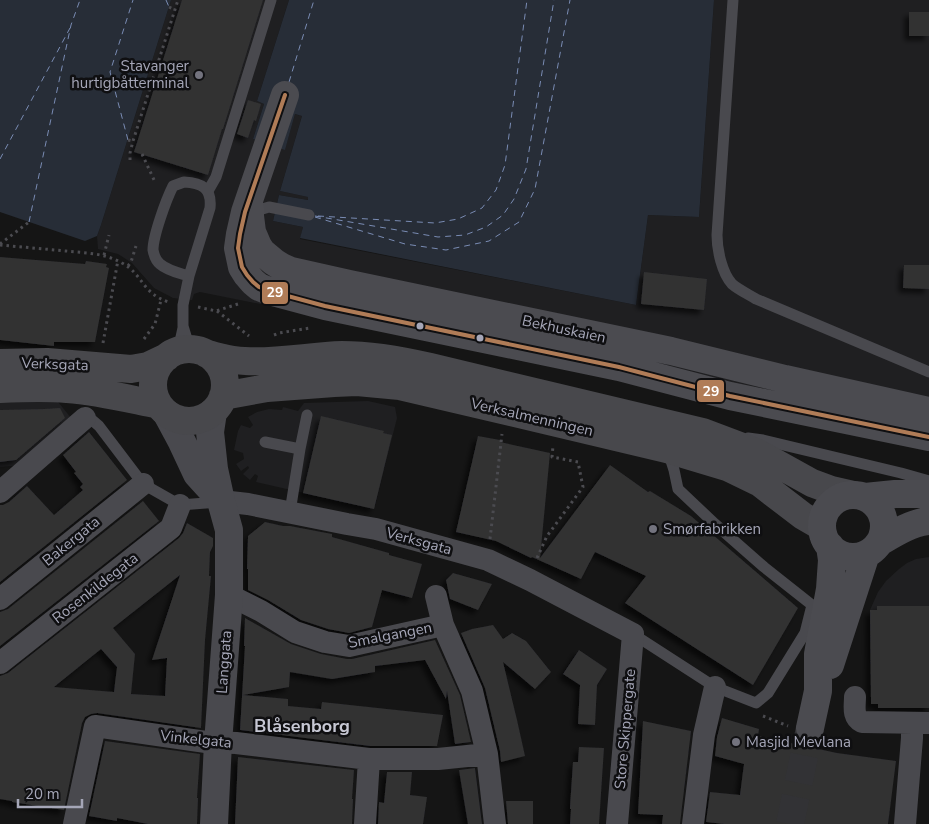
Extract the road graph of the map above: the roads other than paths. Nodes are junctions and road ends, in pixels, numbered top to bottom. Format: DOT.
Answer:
graph roads {
  1 [pos="271,0"];
  2 [pos="733,0"];
  3 [pos="285,95"];
  4 [pos="208,191"];
  5 [pos="247,215"];
  6 [pos="310,215"];
  7 [pos="262,252"];
  8 [pos="247,275"];
  9 [pos="189,276"];
  10 [pos="321,316"];
  11 [pos="185,347"];
  12 [pos="0,363"];
  13 [pos="619,367"];
  14 [pos="929,372"];
  15 [pos="0,389"];
  16 [pos="218,404"];
  17 [pos="163,410"];
  18 [pos="929,410"];
  19 [pos="307,415"];
  20 [pos="85,418"];
  21 [pos="929,424"];
  22 [pos="703,432"];
  23 [pos="929,437"];
  24 [pos="265,442"];
  25 [pos="300,449"];
  26 [pos="667,449"];
  27 [pos="8,477"];
  28 [pos="929,481"];
  29 [pos="143,484"];
  30 [pos="0,492"];
  31 [pos="929,494"];
  32 [pos="859,496"];
  33 [pos="221,501"];
  34 [pos="180,505"];
  35 [pos="290,512"];
  36 [pos="929,521"];
  37 [pos="826,536"];
  38 [pos="873,548"];
  39 [pos="229,595"];
  40 [pos="436,596"];
  41 [pos="0,599"];
  42 [pos="443,625"];
  43 [pos="633,634"];
  44 [pos="0,663"];
  45 [pos="714,687"];
  46 [pos="818,691"];
  47 [pos="855,697"];
  48 [pos="921,723"];
  49 [pos="810,728"];
  50 [pos="218,743"];
  51 [pos="486,754"];
  52 [pos="369,759"];
  53 [pos="74,824"];
  54 [pos="214,824"];
  55 [pos="365,824"];
  56 [pos="494,824"];
  57 [pos="617,824"];
  58 [pos="692,824"];
  59 [pos="905,824"];
  1 -- 4 [label="lane"];
  2 -- 14 [label="lane"];
  3 -- 5 [label="main road"];
  4 -- 9 [label="lane"];
  4 -- 9 [label="lane"];
  5 -- 6 [label="lane"];
  5 -- 7 [label="main road, Bekhuskaien"];
  5 -- 8 [label="main road"];
  7 -- 8 [label="lane"];
  7 -- 10 [label="lane"];
  7 -- 18 [label="main road, Bekhuskaien"];
  8 -- 10 [label="main road, Bekhuskaien"];
  9 -- 11 [label="lane"];
  10 -- 13 [label="main road, Bekhuskaien"];
  11 -- 12 [label="main road, Verksgata"];
  11 -- 16 [label="main road"];
  11 -- 17 [label="main road"];
  11 -- 22 [label="main road, Verksalmenningen"];
  13 -- 21 [label="main road"];
  13 -- 23 [label="main road, Bekhuskaien"];
  15 -- 17 [label="main road, Verksgata"];
  16 -- 17 [label="main road"];
  16 -- 26 [label="main road, Verksalmenningen"];
  16 -- 33 [label="street, Langgata"];
  17 -- 33 [label="street, Langgata"];
  19 -- 25 [label="lane"];
  20 -- 27 [label="street"];
  20 -- 29 [label="lane"];
  22 -- 28 [label="lane, Verksalmenningen"];
  22 -- 32 [label="main road, Verksalmenningen"];
  24 -- 25 [label="lane"];
  25 -- 35 [label="lane"];
  26 -- 37 [label="main road, Verksalmenningen"];
  26 -- 45 [label="lane, Verksgata"];
  27 -- 30 [label="street"];
  29 -- 34 [label="lane"];
  29 -- 41 [label="street, Bakergata"];
  31 -- 32 [label="main road, Verksalmenningen"];
  32 -- 37 [label="main road"];
  32 -- 38 [label="main road"];
  33 -- 34 [label="lane, Verksgata"];
  33 -- 35 [label="street, Verksgata"];
  33 -- 39 [label="street, Langgata"];
  34 -- 44 [label="street, Rosenkildegata"];
  35 -- 43 [label="street, Verksgata"];
  36 -- 38 [label="main road"];
  37 -- 38 [label="main road"];
  37 -- 46 [label="main road"];
  38 -- 46 [label="main road"];
  39 -- 42 [label="street, Smalgangen"];
  39 -- 50 [label="street, Langgata"];
  40 -- 42 [label="street"];
  42 -- 51 [label="street"];
  43 -- 45 [label="lane, Verksgata"];
  43 -- 57 [label="street, Store Skippergate"];
  45 -- 58 [label="street"];
  46 -- 49 [label="main road"];
  47 -- 48 [label="street"];
  48 -- 59 [label="street"];
  50 -- 52 [label="street, Vinkelgata"];
  50 -- 53 [label="street, Vinkelgata"];
  50 -- 54 [label="street, Langgata"];
  51 -- 52 [label="street, Vinkelgata"];
  51 -- 56 [label="street"];
  52 -- 55 [label="street"];
}
